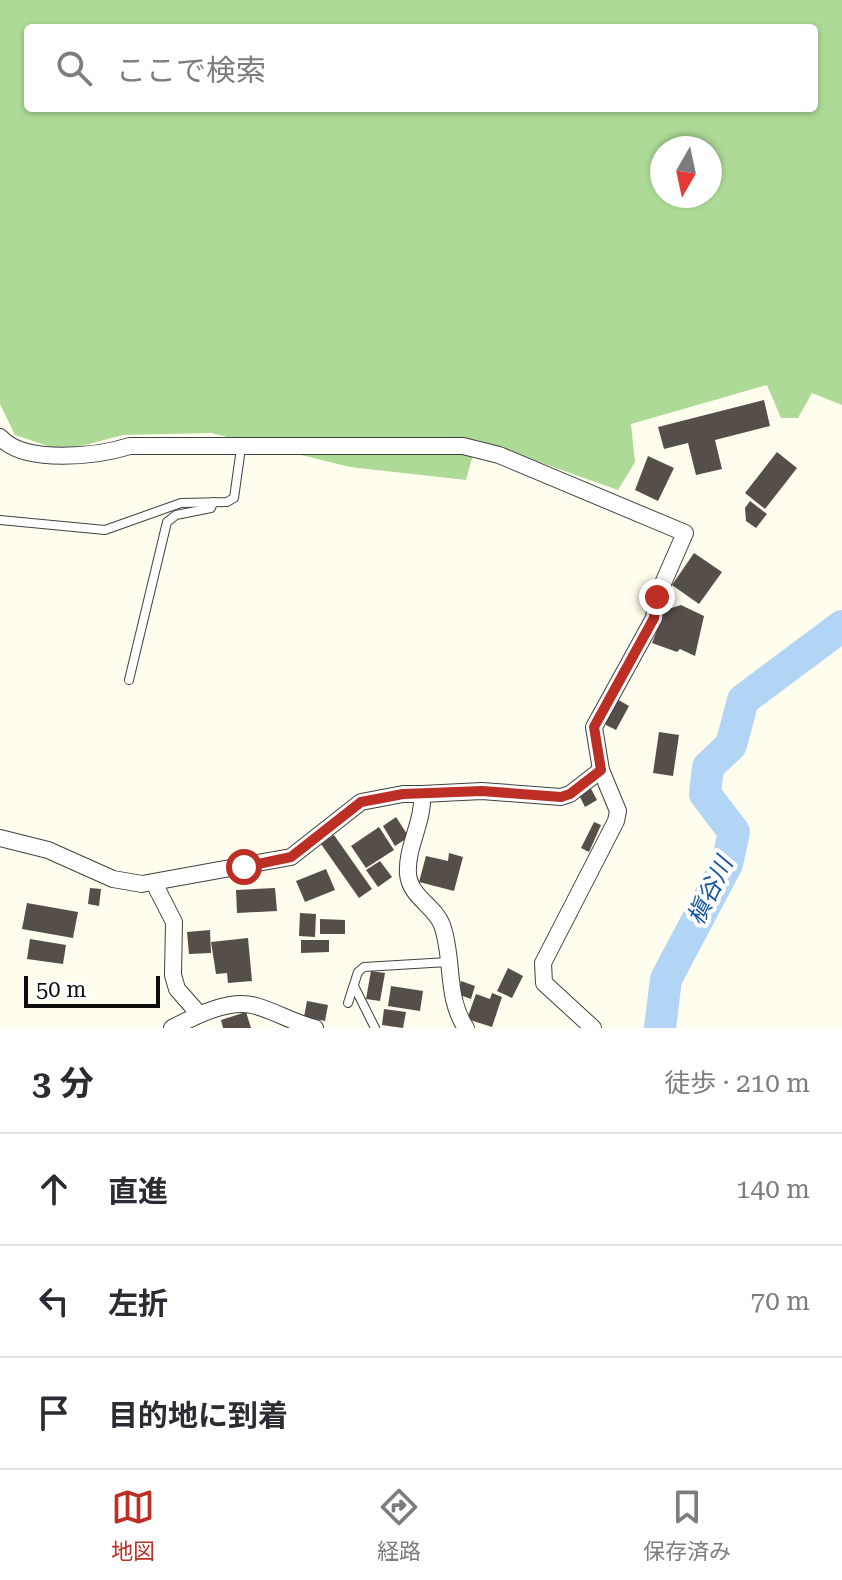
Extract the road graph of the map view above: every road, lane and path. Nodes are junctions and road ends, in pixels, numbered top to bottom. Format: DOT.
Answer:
graph roads {
  1 [pos="0,437"];
  2 [pos="241,448"];
  3 [pos="213,502"];
  4 [pos="0,520"];
  5 [pos="129,680"];
  6 [pos="601,770"];
  7 [pos="422,794"];
  8 [pos="0,838"];
  9 [pos="154,883"];
  10 [pos="448,962"];
  11 [pos="354,986"];
  12 [pos="348,1003"];
  13 [pos="199,1014"];
  14 [pos="172,1028"];
  15 [pos="315,1028"];
  16 [pos="375,1028"];
  17 [pos="466,1028"];
  18 [pos="593,1028"];
  1 -- 2 [label="street"];
  2 -- 3 [label="lane"];
  2 -- 6 [label="street"];
  3 -- 4 [label="lane"];
  3 -- 5 [label="lane"];
  6 -- 7 [label="street"];
  6 -- 18 [label="street"];
  7 -- 9 [label="street"];
  7 -- 10 [label="street"];
  8 -- 9 [label="street"];
  9 -- 13 [label="street"];
  10 -- 11 [label="lane"];
  10 -- 17 [label="street"];
  11 -- 12 [label="lane"];
  11 -- 16 [label="lane"];
  13 -- 14 [label="street"];
  13 -- 15 [label="street"];
}
